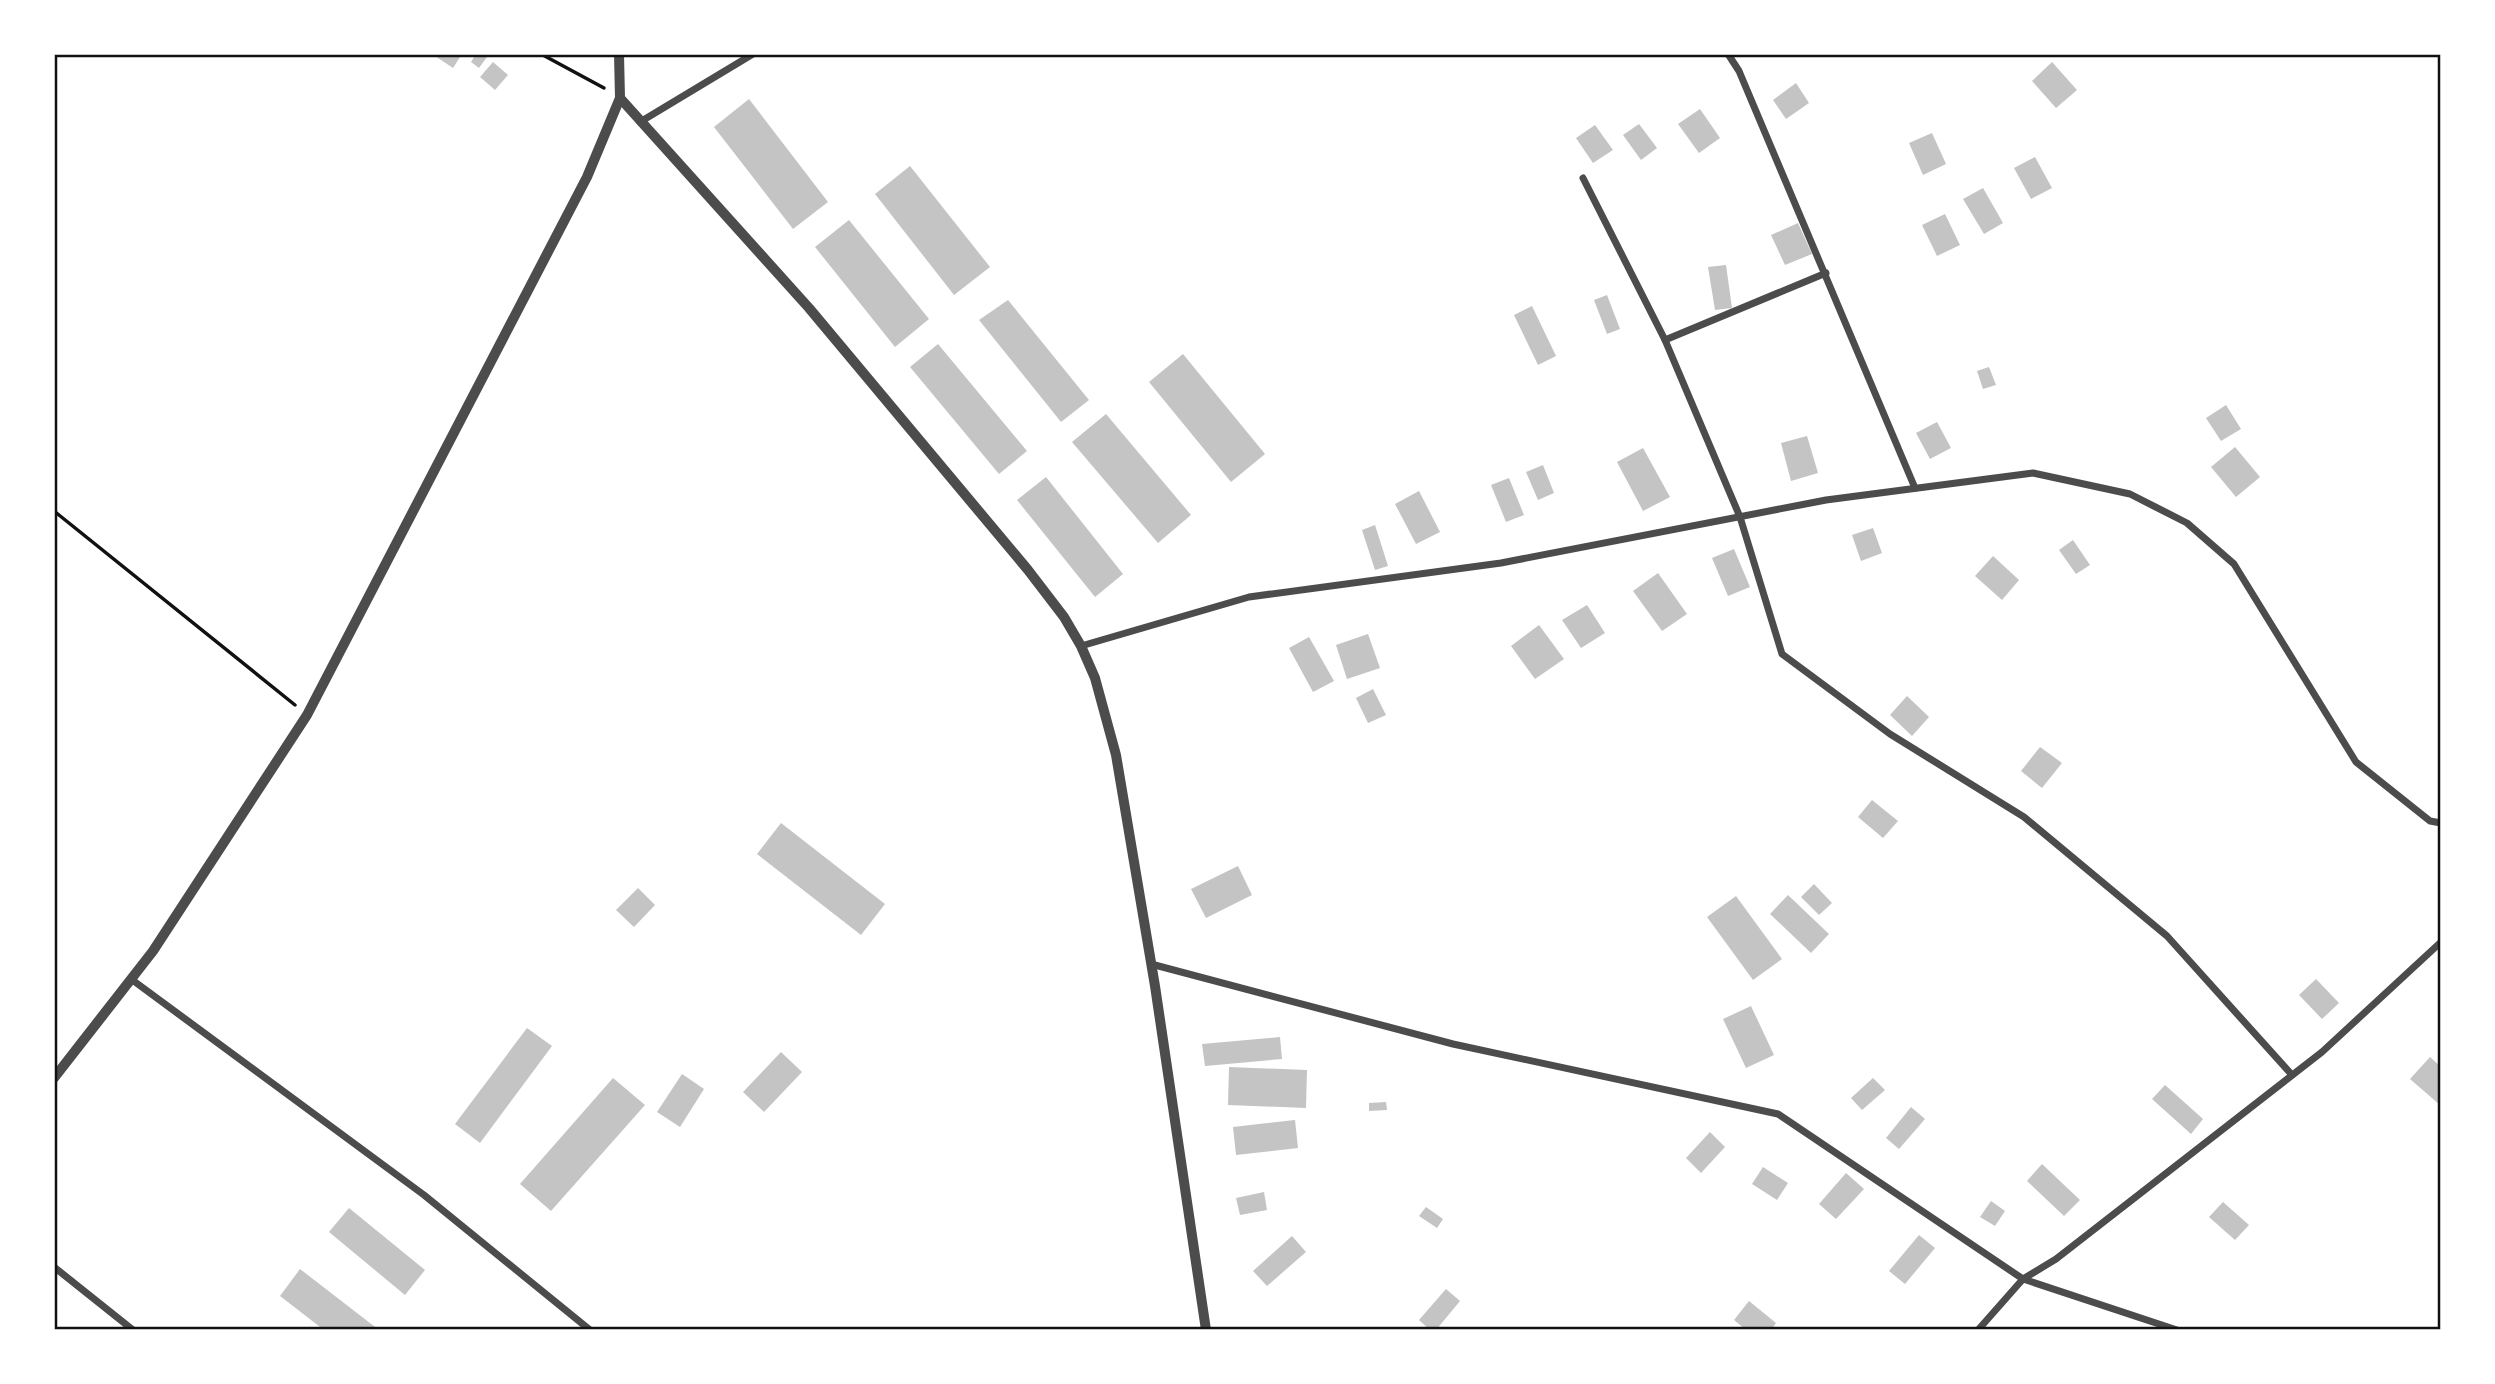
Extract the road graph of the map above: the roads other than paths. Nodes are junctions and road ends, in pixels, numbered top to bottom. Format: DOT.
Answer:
graph roads {
  1 [pos="619,54"];
  2 [pos="753,54"];
  3 [pos="1728,54"];
  4 [pos="620,98"];
  5 [pos="640,122"];
  6 [pos="1583,178"];
  7 [pos="1826,273"];
  8 [pos="1665,340"];
  9 [pos="1915,488"];
  10 [pos="1740,517"];
  11 [pos="1081,646"];
  12 [pos="2441,823"];
  13 [pos="2441,942"];
  14 [pos="1151,964"];
  15 [pos="131,979"];
  16 [pos="2292,1075"];
  17 [pos="54,1078"];
  18 [pos="54,1267"];
  19 [pos="2022,1279"];
  20 [pos="133,1330"];
  21 [pos="590,1330"];
  22 [pos="1206,1330"];
  23 [pos="1978,1330"];
  24 [pos="2177,1330"];
  1 -- 4 [label="street"];
  2 -- 5 [label="street"];
  3 -- 7 [label="street"];
  4 -- 5 [label="street"];
  4 -- 15 [label="street"];
  5 -- 11 [label="street"];
  6 -- 8 [label="street"];
  7 -- 8 [label="street"];
  7 -- 9 [label="street"];
  8 -- 10 [label="street"];
  9 -- 10 [label="street"];
  9 -- 12 [label="street"];
  10 -- 11 [label="street"];
  10 -- 16 [label="street"];
  11 -- 14 [label="street"];
  13 -- 16 [label="street"];
  14 -- 19 [label="street"];
  14 -- 22 [label="street"];
  15 -- 17 [label="street"];
  15 -- 21 [label="street"];
  16 -- 19 [label="street"];
  18 -- 20 [label="street"];
  19 -- 23 [label="street"];
  19 -- 24 [label="street"];
}
